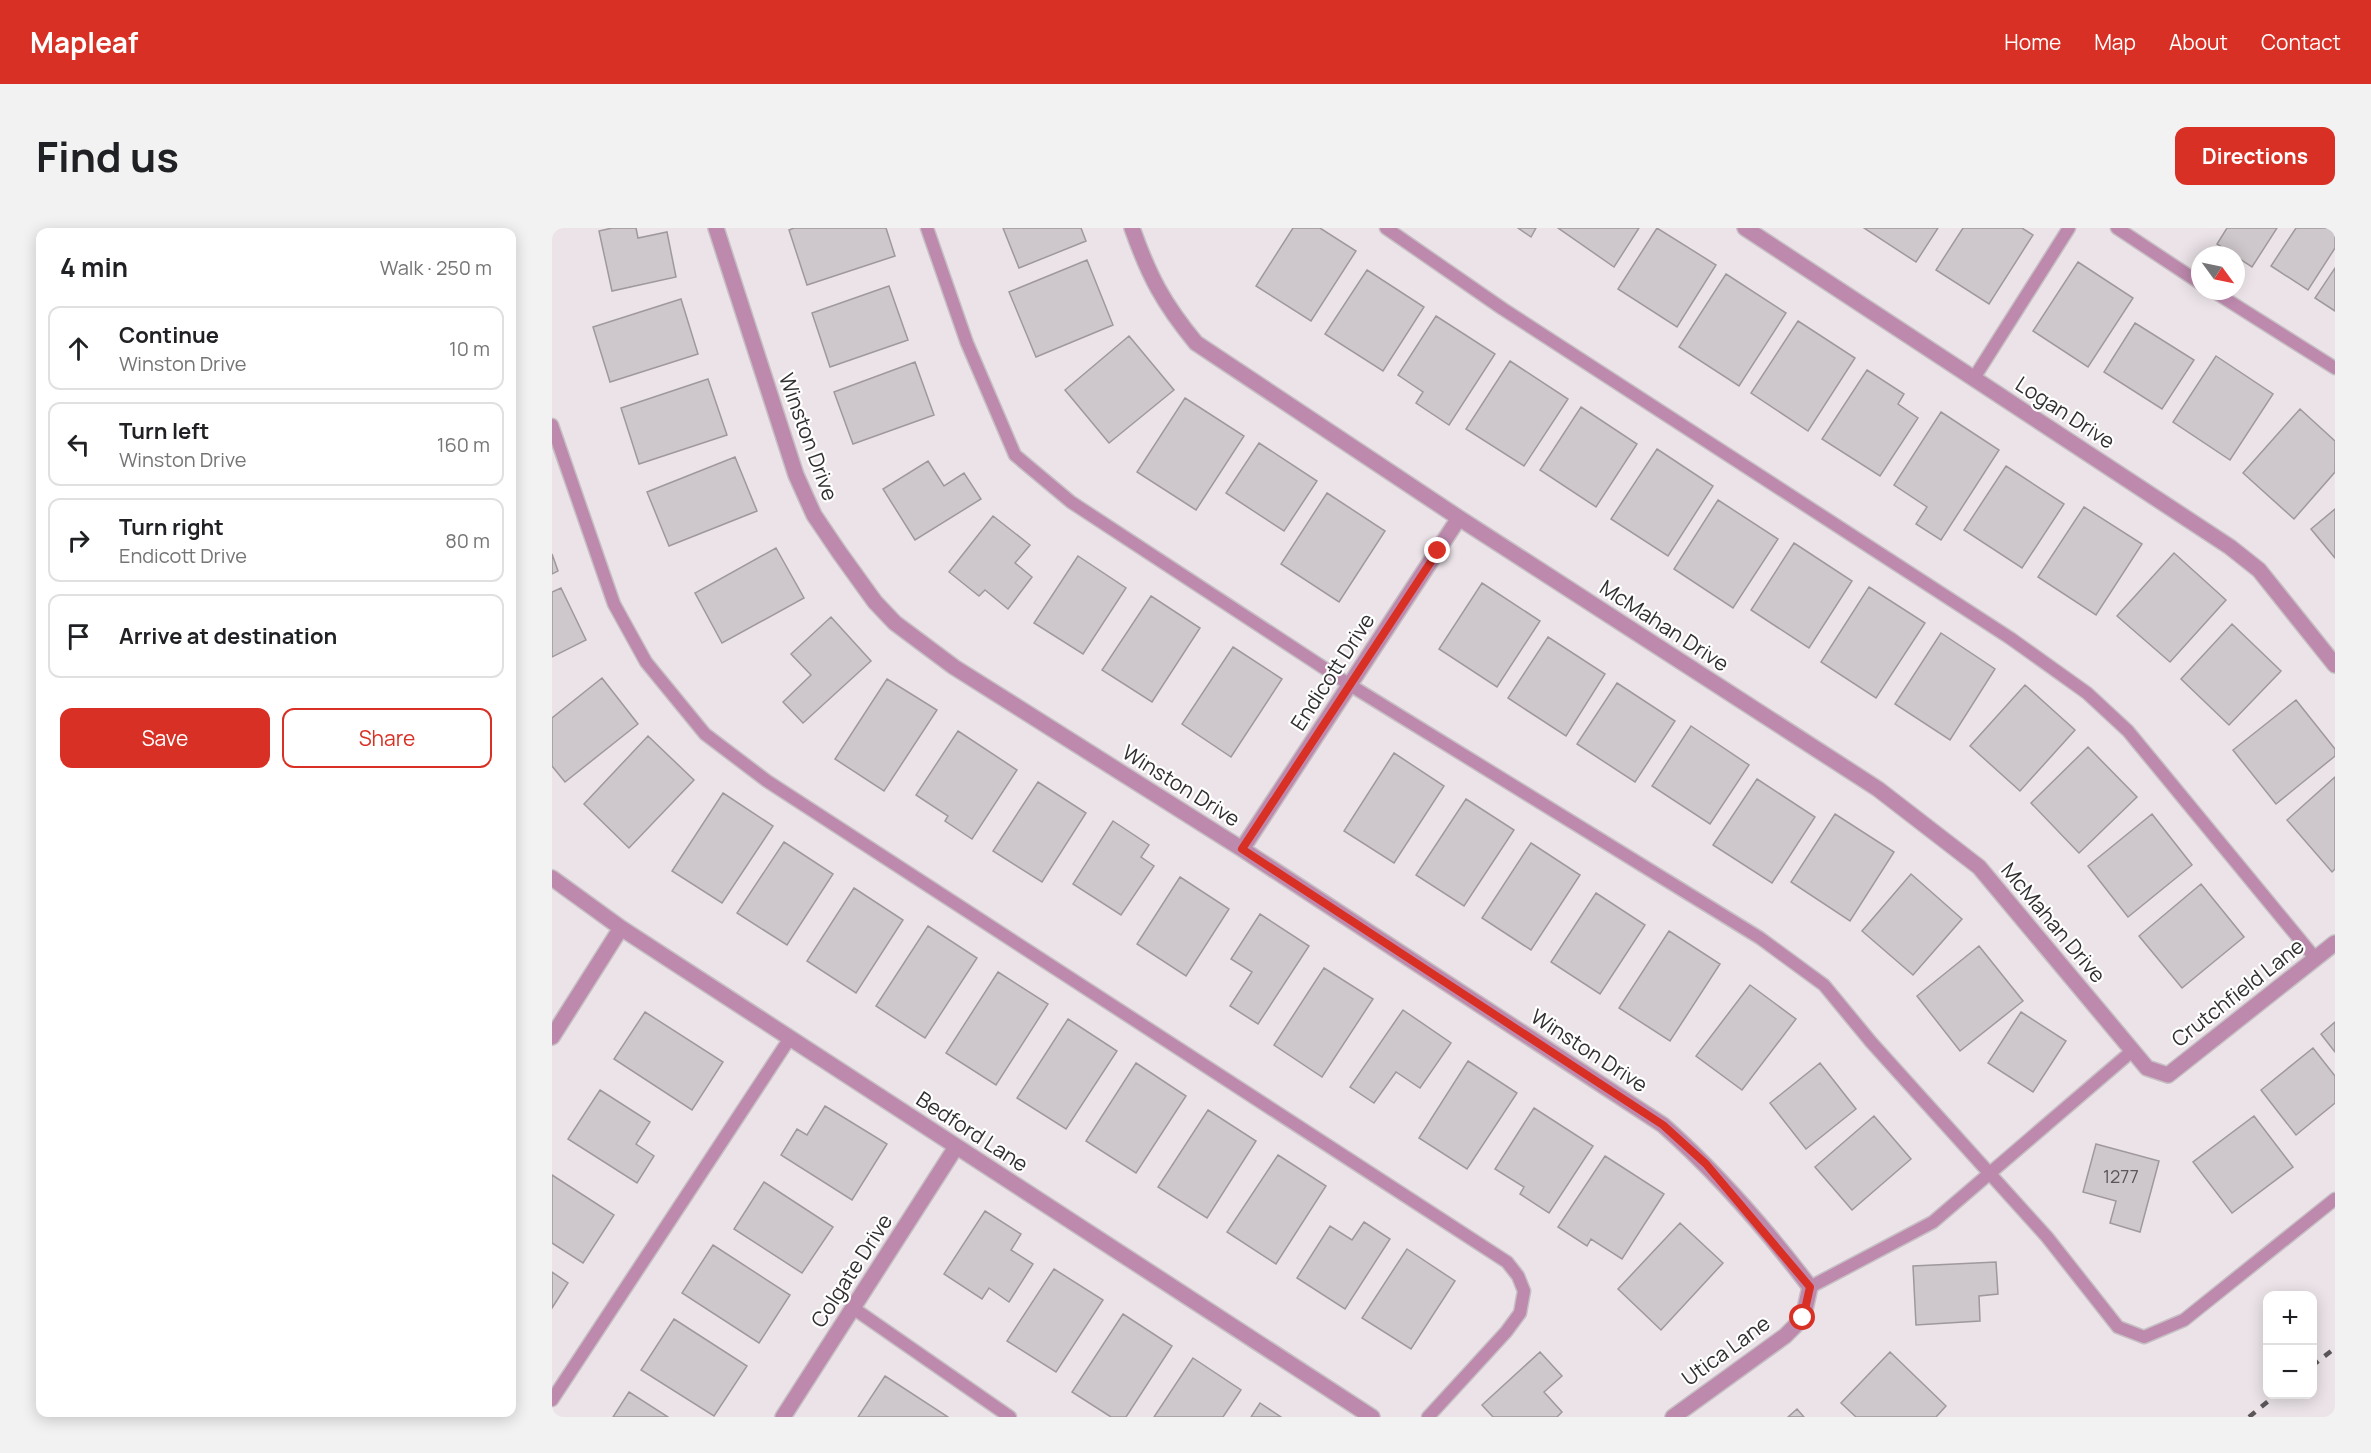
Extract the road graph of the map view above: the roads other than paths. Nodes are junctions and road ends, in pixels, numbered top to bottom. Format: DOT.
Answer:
graph roads {
  1 [pos="716,228"];
  2 [pos="927,228"];
  3 [pos="1132,228"];
  4 [pos="1386,228"];
  5 [pos="1745,228"];
  6 [pos="2069,228"];
  7 [pos="2117,228"];
  8 [pos="2191,277"];
  9 [pos="2227,300"];
  10 [pos="2335,368"];
  11 [pos="1974,378"];
  12 [pos="552,425"];
  13 [pos="1459,518"];
  14 [pos="2335,665"];
  15 [pos="1350,685"];
  16 [pos="1242,849"];
  17 [pos="552,878"];
  18 [pos="621,928"];
  19 [pos="2335,943"];
  20 [pos="2315,958"];
  21 [pos="552,1036"];
  22 [pos="790,1038"];
  23 [pos="2131,1052"];
  24 [pos="2168,1075"];
  25 [pos="956,1147"];
  26 [pos="1989,1172"];
  27 [pos="2335,1200"];
  28 [pos="1810,1287"];
  29 [pos="853,1308"];
  30 [pos="552,1400"];
  31 [pos="783,1417"];
  32 [pos="1010,1417"];
  33 [pos="1372,1417"];
  34 [pos="1428,1417"];
  35 [pos="1673,1417"];
  1 -- 16 [label="street, Winston Drive"];
  2 -- 15 [label="lane"];
  3 -- 13 [label="street, McMahan Drive"];
  4 -- 20 [label="lane"];
  5 -- 11 [label="street, Logan Drive"];
  6 -- 11 [label="lane"];
  7 -- 8 [label="lane"];
  9 -- 10 [label="lane"];
  11 -- 14 [label="street, Logan Drive"];
  12 -- 34 [label="lane"];
  13 -- 15 [label="street, Endicott Drive"];
  13 -- 23 [label="street, McMahan Drive"];
  15 -- 16 [label="street, Endicott Drive"];
  15 -- 26 [label="lane"];
  16 -- 28 [label="street, Winston Drive"];
  17 -- 18 [label="street, Bedford Lane"];
  18 -- 21 [label="street"];
  18 -- 22 [label="street, Bedford Lane"];
  19 -- 20 [label="street, Crutchfield Lane"];
  20 -- 24 [label="street, Crutchfield Lane"];
  22 -- 25 [label="street, Bedford Lane"];
  22 -- 30 [label="lane"];
  23 -- 24 [label="street, McMahan Drive"];
  23 -- 26 [label="lane"];
  25 -- 29 [label="street, Colgate Drive"];
  25 -- 33 [label="street, Bedford Lane"];
  26 -- 27 [label="lane"];
  26 -- 28 [label="lane"];
  28 -- 35 [label="street, Utica Lane"];
  29 -- 31 [label="street, Colgate Drive"];
  29 -- 32 [label="lane"];
}
